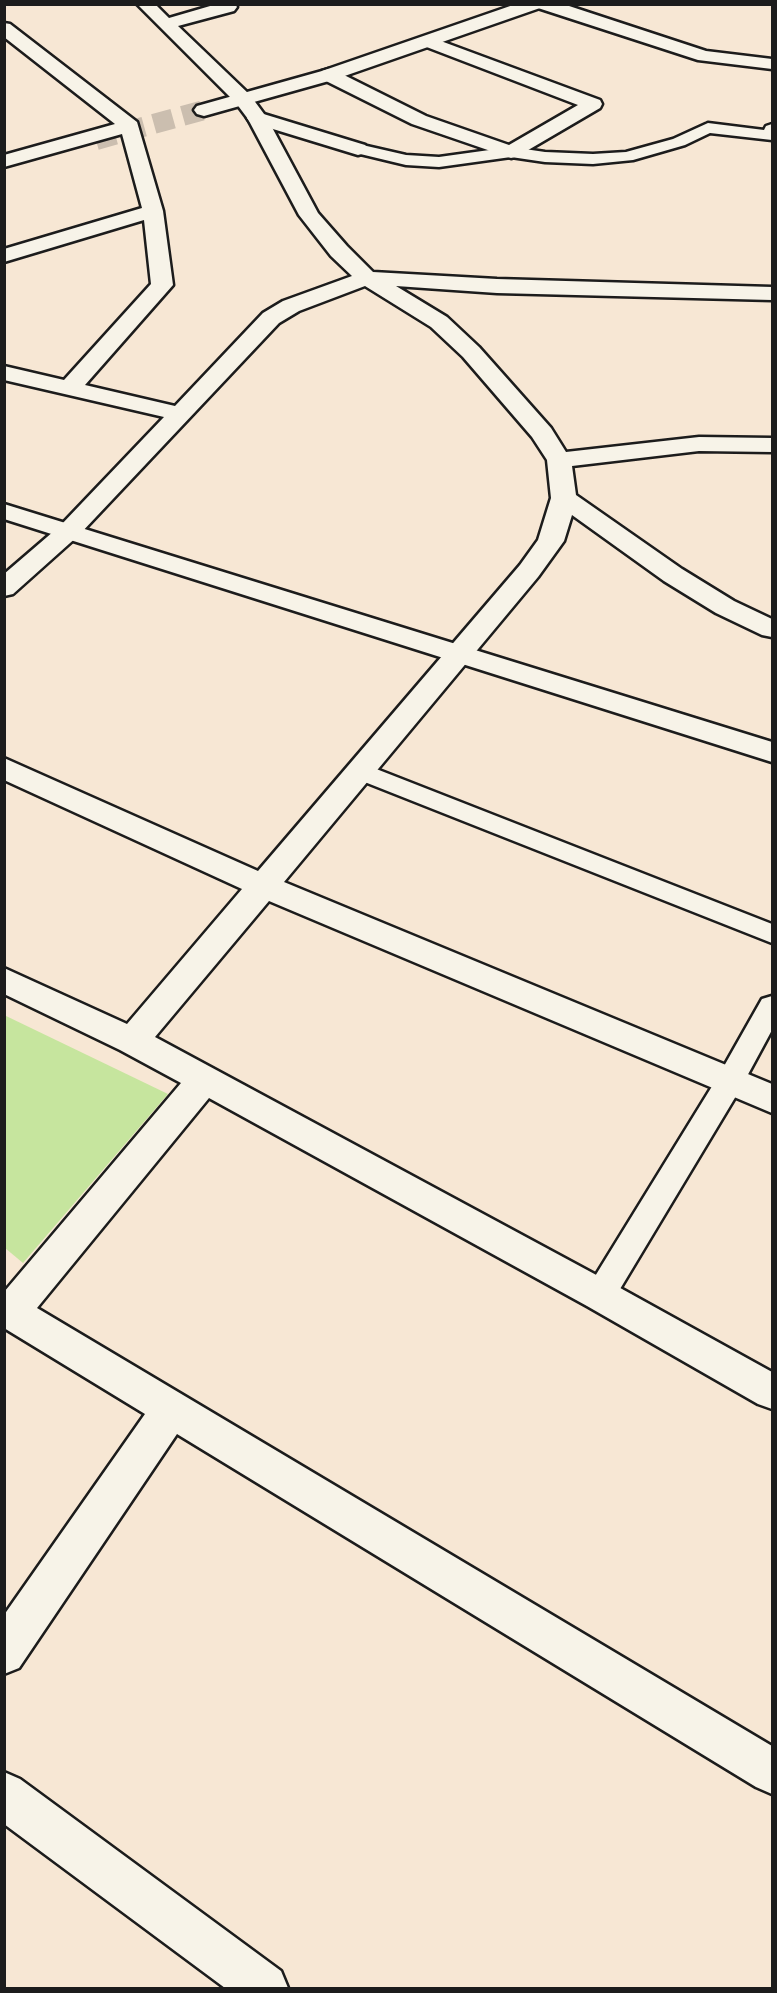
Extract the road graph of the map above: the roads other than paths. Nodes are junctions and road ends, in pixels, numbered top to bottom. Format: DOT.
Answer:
graph roads {
  1 [pos="145,4"];
  2 [pos="534,4"];
  3 [pos="544,4"];
  4 [pos="232,6"];
  5 [pos="165,24"];
  6 [pos="4,28"];
  7 [pos="430,42"];
  8 [pos="772,64"];
  9 [pos="329,75"];
  10 [pos="243,99"];
  11 [pos="204,110"];
  12 [pos="257,118"];
  13 [pos="130,126"];
  14 [pos="772,129"];
  15 [pos="358,149"];
  16 [pos="511,152"];
  17 [pos="4,161"];
  18 [pos="153,211"];
  19 [pos="4,256"];
  20 [pos="367,278"];
  21 [pos="772,293"];
  22 [pos="4,373"];
  23 [pos="70,388"];
  24 [pos="180,414"];
  25 [pos="772,445"];
  26 [pos="559,460"];
  27 [pos="564,498"];
  28 [pos="4,511"];
  29 [pos="70,531"];
  30 [pos="4,588"];
  31 [pos="772,629"];
  32 [pos="459,654"];
  33 [pos="772,752"];
  34 [pos="4,768"];
  35 [pos="361,771"];
  36 [pos="264,886"];
  37 [pos="772,934"];
  38 [pos="4,980"];
  39 [pos="772,1006"];
  40 [pos="132,1041"];
  41 [pos="204,1079"];
  42 [pos="729,1083"];
  43 [pos="772,1099"];
  44 [pos="600,1295"];
  45 [pos="8,1310"];
  46 [pos="772,1392"];
  47 [pos="171,1410"];
  48 [pos="4,1653"];
  49 [pos="772,1771"];
  50 [pos="4,1796"];
  51 [pos="264,1989"];
  1 -- 5 [label="street"];
  2 -- 7 [label="street"];
  3 -- 8 [label="street"];
  4 -- 5 [label="street"];
  5 -- 10 [label="street"];
  6 -- 13 [label="street"];
  7 -- 9 [label="street"];
  7 -- 16 [label="street"];
  9 -- 10 [label="street"];
  9 -- 16 [label="street"];
  10 -- 11 [label="street"];
  10 -- 12 [label="street"];
  12 -- 15 [label="street"];
  12 -- 20 [label="street"];
  13 -- 17 [label="street"];
  13 -- 18 [label="street"];
  14 -- 16 [label="lane"];
  15 -- 16 [label="lane"];
  18 -- 19 [label="street"];
  18 -- 23 [label="street"];
  20 -- 21 [label="street"];
  20 -- 24 [label="street"];
  20 -- 26 [label="street"];
  22 -- 23 [label="street"];
  23 -- 24 [label="street"];
  24 -- 29 [label="street"];
  25 -- 26 [label="street"];
  26 -- 27 [label="street"];
  27 -- 31 [label="street"];
  27 -- 32 [label="street"];
  28 -- 29 [label="street"];
  29 -- 30 [label="street"];
  29 -- 32 [label="street"];
  32 -- 33 [label="street"];
  32 -- 35 [label="street"];
  34 -- 36 [label="street"];
  35 -- 36 [label="street"];
  35 -- 37 [label="lane"];
  36 -- 40 [label="street"];
  36 -- 42 [label="street"];
  38 -- 40 [label="street"];
  39 -- 42 [label="lane"];
  40 -- 41 [label="street"];
  41 -- 44 [label="street"];
  41 -- 45 [label="street"];
  42 -- 43 [label="street"];
  42 -- 44 [label="lane"];
  44 -- 46 [label="street"];
  45 -- 47 [label="street"];
  47 -- 48 [label="street"];
  47 -- 49 [label="street"];
  50 -- 51 [label="street"];
}
